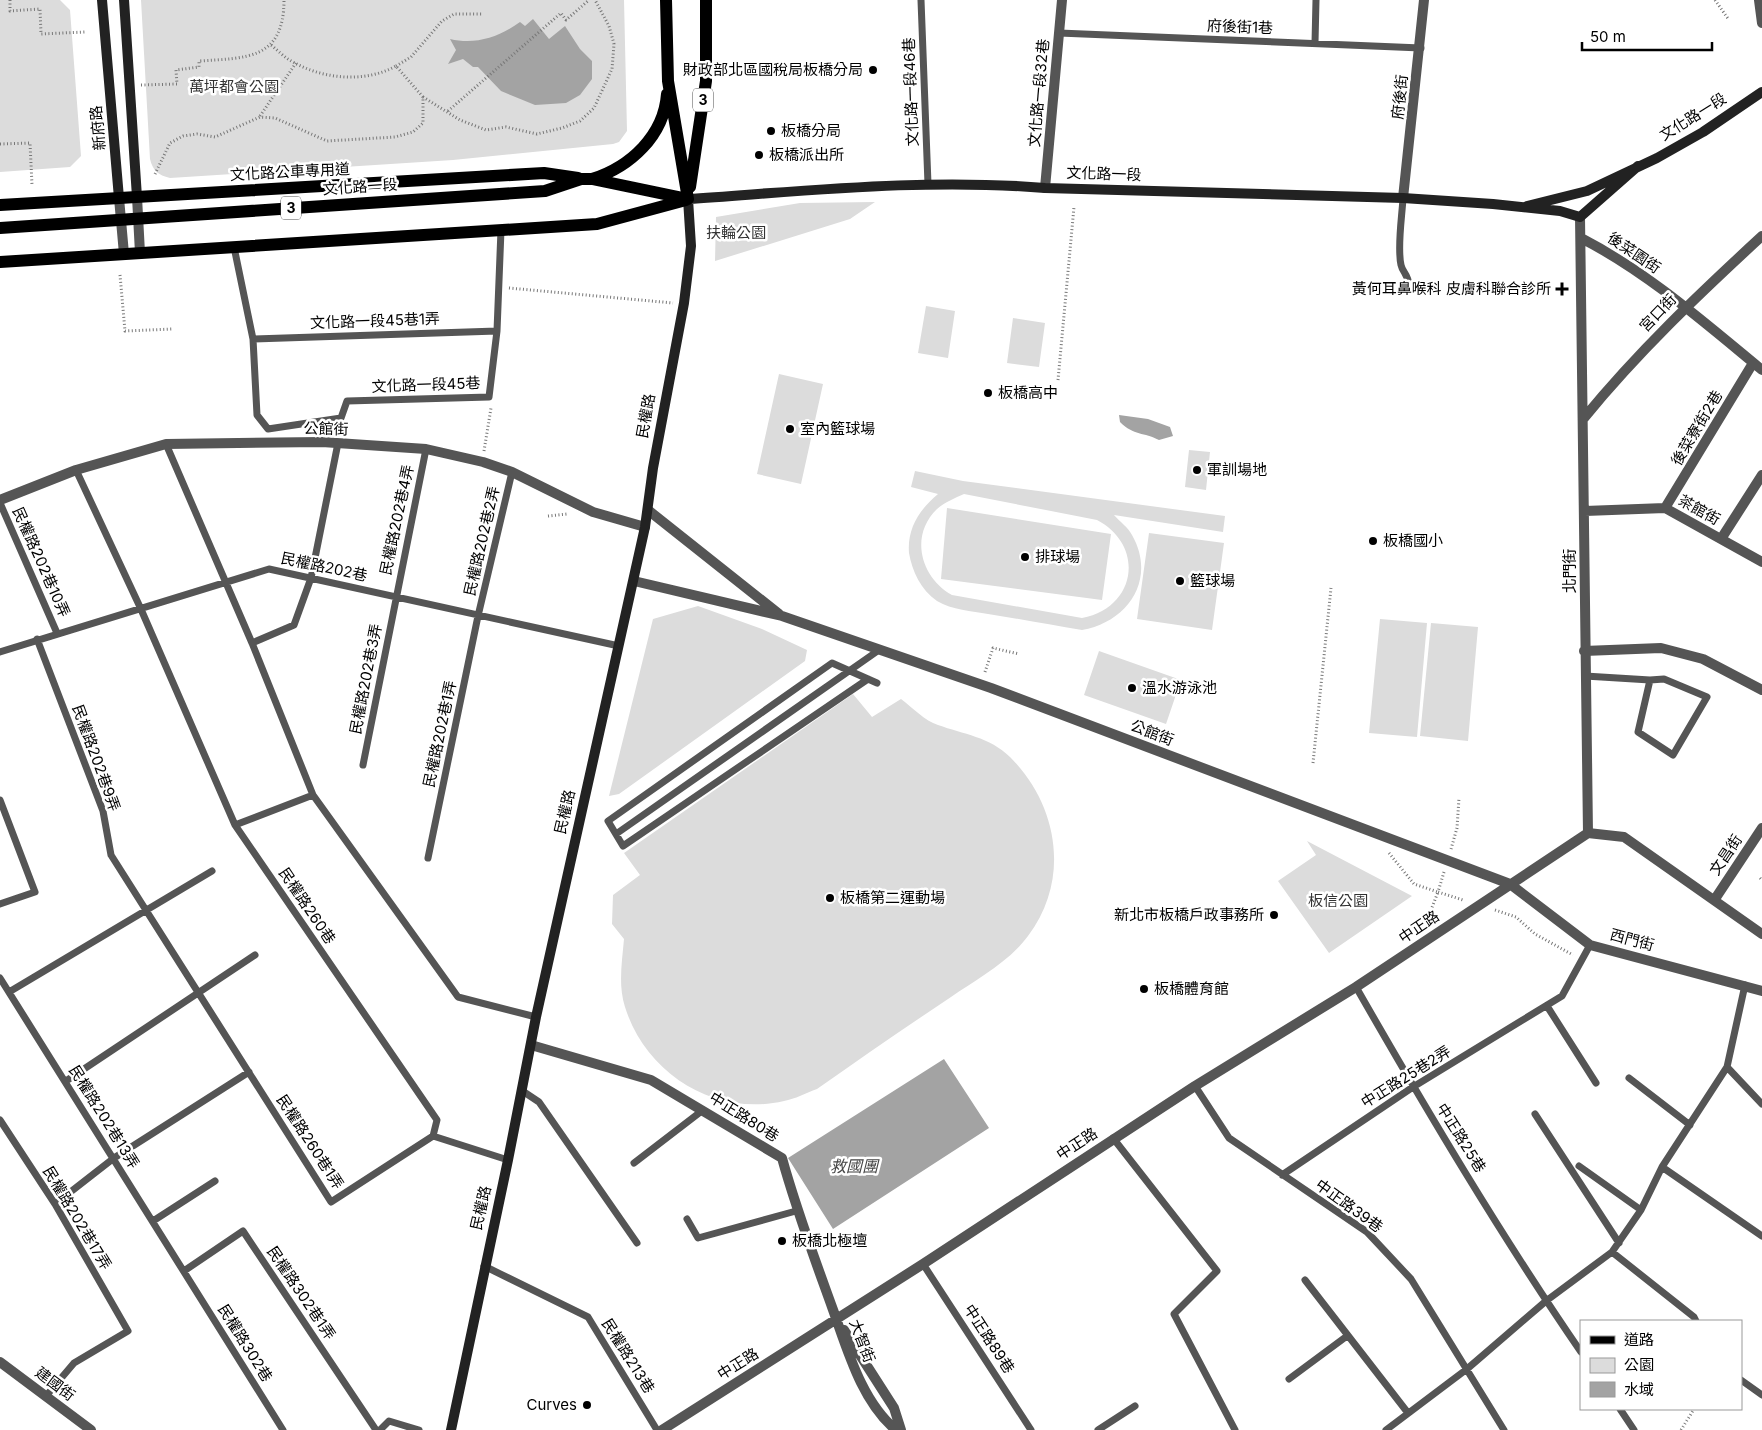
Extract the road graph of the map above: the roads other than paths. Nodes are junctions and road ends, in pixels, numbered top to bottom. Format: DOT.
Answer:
graph roads {
  1 [pos="102,0"];
  2 [pos="124,0"];
  3 [pos="666,0"];
  4 [pos="706,0"];
  5 [pos="921,0"];
  6 [pos="1062,0"];
  7 [pos="1316,0"];
  8 [pos="1424,0"];
  9 [pos="1759,0"];
  10 [pos="1762,23"];
  11 [pos="1059,33"];
  12 [pos="1315,43"];
  13 [pos="1420,48"];
  14 [pos="668,81"];
  15 [pos="1762,92"];
  16 [pos="1638,166"];
  17 [pos="587,179"];
  18 [pos="928,184"];
  19 [pos="1045,188"];
  20 [pos="137,197"];
  21 [pos="119,198"];
  22 [pos="1403,198"];
  23 [pos="688,199"];
  24 [pos="0,205"];
  25 [pos="1518,208"];
  26 [pos="1580,217"];
  27 [pos="138,218"];
  28 [pos="121,220"];
  29 [pos="0,228"];
  30 [pos="501,230"];
  31 [pos="1762,236"];
  32 [pos="1581,238"];
  33 [pos="234,247"];
  34 [pos="140,253"];
  35 [pos="124,254"];
  36 [pos="0,262"];
  37 [pos="1409,286"];
  38 [pos="1684,307"];
  39 [pos="497,331"];
  40 [pos="253,339"];
  41 [pos="1754,363"];
  42 [pos="1762,370"];
  43 [pos="1584,418"];
  44 [pos="338,443"];
  45 [pos="166,444"];
  46 [pos="426,449"];
  47 [pos="76,470"];
  48 [pos="512,472"];
  49 [pos="1762,475"];
  50 [pos="0,501"];
  51 [pos="1666,508"];
  52 [pos="648,510"];
  53 [pos="1584,511"];
  54 [pos="645,527"];
  55 [pos="1721,539"];
  56 [pos="1762,562"];
  57 [pos="311,578"];
  58 [pos="634,581"];
  59 [pos="227,583"];
  60 [pos="395,597"];
  61 [pos="140,607"];
  62 [pos="478,616"];
  63 [pos="782,616"];
  64 [pos="57,632"];
  65 [pos="38,638"];
  66 [pos="252,643"];
  67 [pos="619,646"];
  68 [pos="879,650"];
  69 [pos="0,652"];
  70 [pos="1584,652"];
  71 [pos="851,672"];
  72 [pos="1585,676"];
  73 [pos="868,679"];
  74 [pos="1650,680"];
  75 [pos="877,683"];
  76 [pos="1762,690"];
  77 [pos="363,765"];
  78 [pos="313,795"];
  79 [pos="0,800"];
  80 [pos="235,825"];
  81 [pos="1762,828"];
  82 [pos="1588,833"];
  83 [pos="616,834"];
  84 [pos="428,858"];
  85 [pos="212,871"];
  86 [pos="1510,884"];
  87 [pos="1715,899"];
  88 [pos="0,904"];
  89 [pos="146,910"];
  90 [pos="1762,934"];
  91 [pos="1590,945"];
  92 [pos="255,955"];
  93 [pos="0,978"];
  94 [pos="1745,985"];
  95 [pos="1356,988"];
  96 [pos="1762,991"];
  97 [pos="9,992"];
  98 [pos="198,993"];
  99 [pos="1547,1006"];
  100 [pos="536,1017"];
  101 [pos="218,1024"];
  102 [pos="530,1045"];
  103 [pos="1727,1067"];
  104 [pos="249,1072"];
  105 [pos="1629,1078"];
  106 [pos="66,1081"];
  107 [pos="1596,1083"];
  108 [pos="1195,1086"];
  109 [pos="1413,1087"];
  110 [pos="521,1090"];
  111 [pos="1762,1104"];
  112 [pos="703,1110"];
  113 [pos="1535,1114"];
  114 [pos="0,1120"];
  115 [pos="1690,1125"];
  116 [pos="434,1136"];
  117 [pos="1114,1138"];
  118 [pos="114,1158"];
  119 [pos="508,1160"];
  120 [pos="634,1163"];
  121 [pos="1579,1166"];
  122 [pos="1662,1167"];
  123 [pos="1282,1175"];
  124 [pos="215,1181"];
  125 [pos="55,1204"];
  126 [pos="1641,1210"];
  127 [pos="796,1211"];
  128 [pos="687,1219"];
  129 [pos="153,1221"];
  130 [pos="1762,1236"];
  131 [pos="636,1243"];
  132 [pos="1619,1243"];
  133 [pos="1612,1252"];
  134 [pos="923,1264"];
  135 [pos="484,1266"];
  136 [pos="184,1270"];
  137 [pos="1305,1280"];
  138 [pos="1546,1301"];
  139 [pos="837,1319"];
  140 [pos="1696,1320"];
  141 [pos="1347,1336"];
  142 [pos="1580,1351"];
  143 [pos="0,1362"];
  144 [pos="1467,1369"];
  145 [pos="1289,1379"];
  146 [pos="1742,1381"];
  147 [pos="1762,1395"];
  148 [pos="46,1396"];
  149 [pos="1135,1406"];
  150 [pos="1621,1410"];
  151 [pos="1408,1413"];
  152 [pos="90,1430"];
  153 [pos="283,1430"];
  154 [pos="378,1430"];
  155 [pos="419,1430"];
  156 [pos="451,1430"];
  157 [pos="657,1430"];
  158 [pos="662,1430"];
  159 [pos="896,1430"];
  160 [pos="901,1430"];
  161 [pos="1031,1430"];
  162 [pos="1098,1430"];
  163 [pos="1235,1430"];
  164 [pos="1386,1430"];
  165 [pos="1504,1430"];
  166 [pos="1634,1430"];
  1 -- 21 [label="street, 新府路"];
  2 -- 20 [label="street"];
  3 -- 14 [label="main road, 民權路 / 3"];
  4 -- 23 [label="main road, 民權路 / 3"];
  5 -- 18 [label="lane, 文化路一段46巷"];
  6 -- 11 [label="street, 文化路一段32巷"];
  7 -- 12 [label="lane"];
  8 -- 13 [label="street, 府後街"];
  9 -- 10 [label="street"];
  11 -- 12 [label="lane, 府後街1巷"];
  11 -- 19 [label="street, 文化路一段32巷"];
  12 -- 13 [label="lane, 府後街1巷"];
  13 -- 22 [label="street, 府後街"];
  14 -- 17 [label="main road"];
  14 -- 23 [label="main road, 民權路 / 3"];
  15 -- 16 [label="street, 文化路一段"];
  16 -- 25 [label="street, 文化路一段"];
  16 -- 26 [label="street, 文化路一段"];
  17 -- 20 [label="main road, 文化路公車專用道 / 3"];
  17 -- 23 [label="main road, 文化路一段 / 3"];
  17 -- 27 [label="main road, 文化路一段 / 3"];
  18 -- 19 [label="street, 文化路一段"];
  18 -- 23 [label="street, 文化路一段"];
  19 -- 22 [label="street, 文化路一段"];
  20 -- 21 [label="main road, 文化路公車專用道 / 3"];
  20 -- 27 [label="street"];
  21 -- 24 [label="main road, 文化路公車專用道 / 3"];
  21 -- 28 [label="street, 新府路"];
  22 -- 25 [label="street, 文化路一段"];
  22 -- 37 [label="lane"];
  23 -- 30 [label="main road, 文化路一段"];
  23 -- 52 [label="street, 民權路"];
  25 -- 26 [label="street, 文化路一段"];
  26 -- 32 [label="street, 北門街"];
  27 -- 28 [label="main road, 文化路一段 / 3"];
  27 -- 34 [label="street"];
  28 -- 29 [label="main road, 文化路一段 / 3"];
  28 -- 35 [label="street, 新府路"];
  30 -- 33 [label="main road, 文化路一段"];
  30 -- 39 [label="lane, 文化路一段45巷"];
  31 -- 38 [label="street, 宮口街"];
  32 -- 38 [label="street, 後菜園街"];
  32 -- 43 [label="street, 北門街"];
  33 -- 34 [label="main road, 文化路一段"];
  33 -- 40 [label="lane"];
  34 -- 35 [label="main road, 文化路一段"];
  35 -- 36 [label="main road, 文化路一段"];
  38 -- 41 [label="street, 後菜園街"];
  38 -- 43 [label="street, 宮口街"];
  39 -- 40 [label="lane, 文化路一段45巷1弄"];
  39 -- 40 [label="lane, 文化路一段45巷"];
  41 -- 42 [label="street, 後菜園街"];
  41 -- 51 [label="street, 後菜寮街2巷"];
  43 -- 53 [label="street, 北門街"];
  44 -- 45 [label="street, 公館街"];
  44 -- 46 [label="street, 公館街"];
  44 -- 57 [label="lane"];
  45 -- 47 [label="street, 公館街"];
  45 -- 59 [label="lane"];
  46 -- 48 [label="street, 公館街"];
  46 -- 60 [label="lane, 民權路202巷4弄"];
  47 -- 50 [label="street, 公館街"];
  47 -- 61 [label="lane, 民權路260巷"];
  48 -- 54 [label="street, 公館街"];
  48 -- 62 [label="lane, 民權路202巷2弄"];
  49 -- 55 [label="street"];
  50 -- 64 [label="lane, 民權路202巷10弄"];
  51 -- 53 [label="street, 茶館街"];
  51 -- 55 [label="street, 茶館街"];
  52 -- 54 [label="street, 民權路"];
  52 -- 63 [label="street"];
  53 -- 70 [label="street, 北門街"];
  54 -- 58 [label="street, 民權路"];
  55 -- 56 [label="street, 茶館街"];
  57 -- 59 [label="lane, 民權路202巷"];
  57 -- 60 [label="lane, 民權路202巷"];
  57 -- 66 [label="lane"];
  58 -- 63 [label="street"];
  58 -- 67 [label="street, 民權路"];
  59 -- 61 [label="lane, 民權路202巷"];
  59 -- 66 [label="lane"];
  60 -- 62 [label="lane, 民權路202巷"];
  60 -- 77 [label="lane, 民權路202巷3弄"];
  61 -- 64 [label="lane, 民權路202巷"];
  61 -- 80 [label="lane, 民權路260巷"];
  62 -- 67 [label="lane, 民權路202巷"];
  62 -- 84 [label="lane, 民權路202巷1弄"];
  63 -- 68 [label="street, 公館街"];
  64 -- 65 [label="lane, 民權路202巷"];
  65 -- 69 [label="lane, 民權路202巷"];
  65 -- 89 [label="lane, 民權路202巷9弄"];
  66 -- 78 [label="lane"];
  67 -- 100 [label="street, 民權路"];
  68 -- 71 [label="lane"];
  68 -- 86 [label="street, 公館街"];
  70 -- 72 [label="street, 北門街"];
  70 -- 76 [label="street"];
  71 -- 73 [label="lane"];
  71 -- 83 [label="lane"];
  71 -- 83 [label="lane"];
  72 -- 74 [label="lane"];
  72 -- 82 [label="street, 北門街"];
  73 -- 75 [label="lane"];
  73 -- 83 [label="lane"];
  74 -- 74 [label="lane"];
  78 -- 80 [label="lane"];
  78 -- 100 [label="lane"];
  79 -- 88 [label="lane"];
  80 -- 116 [label="lane, 民權路260巷"];
  81 -- 87 [label="street, 文昌街"];
  82 -- 86 [label="street"];
  82 -- 87 [label="street"];
  85 -- 89 [label="lane"];
  86 -- 91 [label="street, 西門街"];
  86 -- 95 [label="street, 中正路"];
  87 -- 90 [label="street"];
  89 -- 97 [label="lane"];
  89 -- 98 [label="lane, 民權路202巷9弄"];
  91 -- 94 [label="street, 西門街"];
  91 -- 99 [label="lane, 中正路25巷2弄"];
  92 -- 98 [label="lane"];
  93 -- 97 [label="lane, 民權路202巷13弄"];
  94 -- 96 [label="street, 西門街"];
  94 -- 103 [label="lane"];
  95 -- 108 [label="street, 中正路"];
  95 -- 109 [label="lane, 中正路25巷"];
  97 -- 106 [label="lane, 民權路202巷13弄"];
  98 -- 101 [label="lane, 民權路202巷9弄"];
  98 -- 106 [label="lane"];
  99 -- 107 [label="lane"];
  99 -- 109 [label="lane, 中正路25巷2弄"];
  100 -- 102 [label="street, 民權路"];
  101 -- 104 [label="lane, 民權路260巷1弄"];
  102 -- 110 [label="street, 民權路"];
  102 -- 112 [label="street, 中正路80巷"];
  103 -- 111 [label="lane"];
  103 -- 115 [label="lane"];
  104 -- 116 [label="lane, 民權路260巷1弄"];
  104 -- 118 [label="lane"];
  105 -- 115 [label="lane"];
  106 -- 118 [label="lane, 民權路202巷13弄"];
  108 -- 117 [label="street, 中正路"];
  108 -- 123 [label="lane, 中正路39巷"];
  109 -- 123 [label="lane, 中正路25巷2弄"];
  109 -- 138 [label="lane, 中正路25巷"];
  110 -- 119 [label="street, 民權路"];
  110 -- 131 [label="lane"];
  112 -- 120 [label="lane"];
  112 -- 127 [label="street, 中正路80巷"];
  113 -- 132 [label="lane"];
  114 -- 125 [label="lane, 民權路202巷17弄"];
  115 -- 122 [label="lane"];
  116 -- 119 [label="lane"];
  117 -- 134 [label="street, 中正路"];
  117 -- 163 [label="lane"];
  118 -- 125 [label="lane"];
  118 -- 129 [label="lane, 民權路202巷13弄"];
  119 -- 135 [label="street, 民權路"];
  121 -- 126 [label="lane"];
  122 -- 126 [label="lane"];
  122 -- 130 [label="lane"];
  123 -- 144 [label="lane, 中正路39巷"];
  124 -- 129 [label="lane"];
  125 -- 148 [label="lane, 民權路202巷17弄"];
  126 -- 132 [label="lane"];
  127 -- 128 [label="lane"];
  127 -- 139 [label="street, 中正路80巷"];
  129 -- 136 [label="lane, 民權路202巷13弄"];
  132 -- 133 [label="lane"];
  133 -- 138 [label="lane"];
  133 -- 140 [label="lane"];
  134 -- 139 [label="street, 中正路"];
  134 -- 161 [label="lane, 中正路89巷"];
  135 -- 156 [label="street, 民權路"];
  135 -- 157 [label="lane, 民權路213巷"];
  136 -- 153 [label="lane, 民權路302巷"];
  136 -- 154 [label="lane, 民權路302巷1弄"];
  137 -- 141 [label="lane"];
  138 -- 142 [label="lane, 中正路25巷"];
  138 -- 144 [label="lane"];
  139 -- 158 [label="street, 中正路"];
  139 -- 159 [label="street, 大智街"];
  139 -- 160 [label="street, 大智街"];
  141 -- 145 [label="lane"];
  141 -- 151 [label="lane"];
  143 -- 148 [label="street, 建國街"];
  144 -- 151 [label="lane"];
  144 -- 165 [label="lane, 中正路39巷"];
  146 -- 147 [label="lane"];
  148 -- 152 [label="street, 建國街"];
  149 -- 162 [label="lane"];
  150 -- 166 [label="lane"];
  151 -- 164 [label="lane"];
  154 -- 155 [label="lane"];
}
